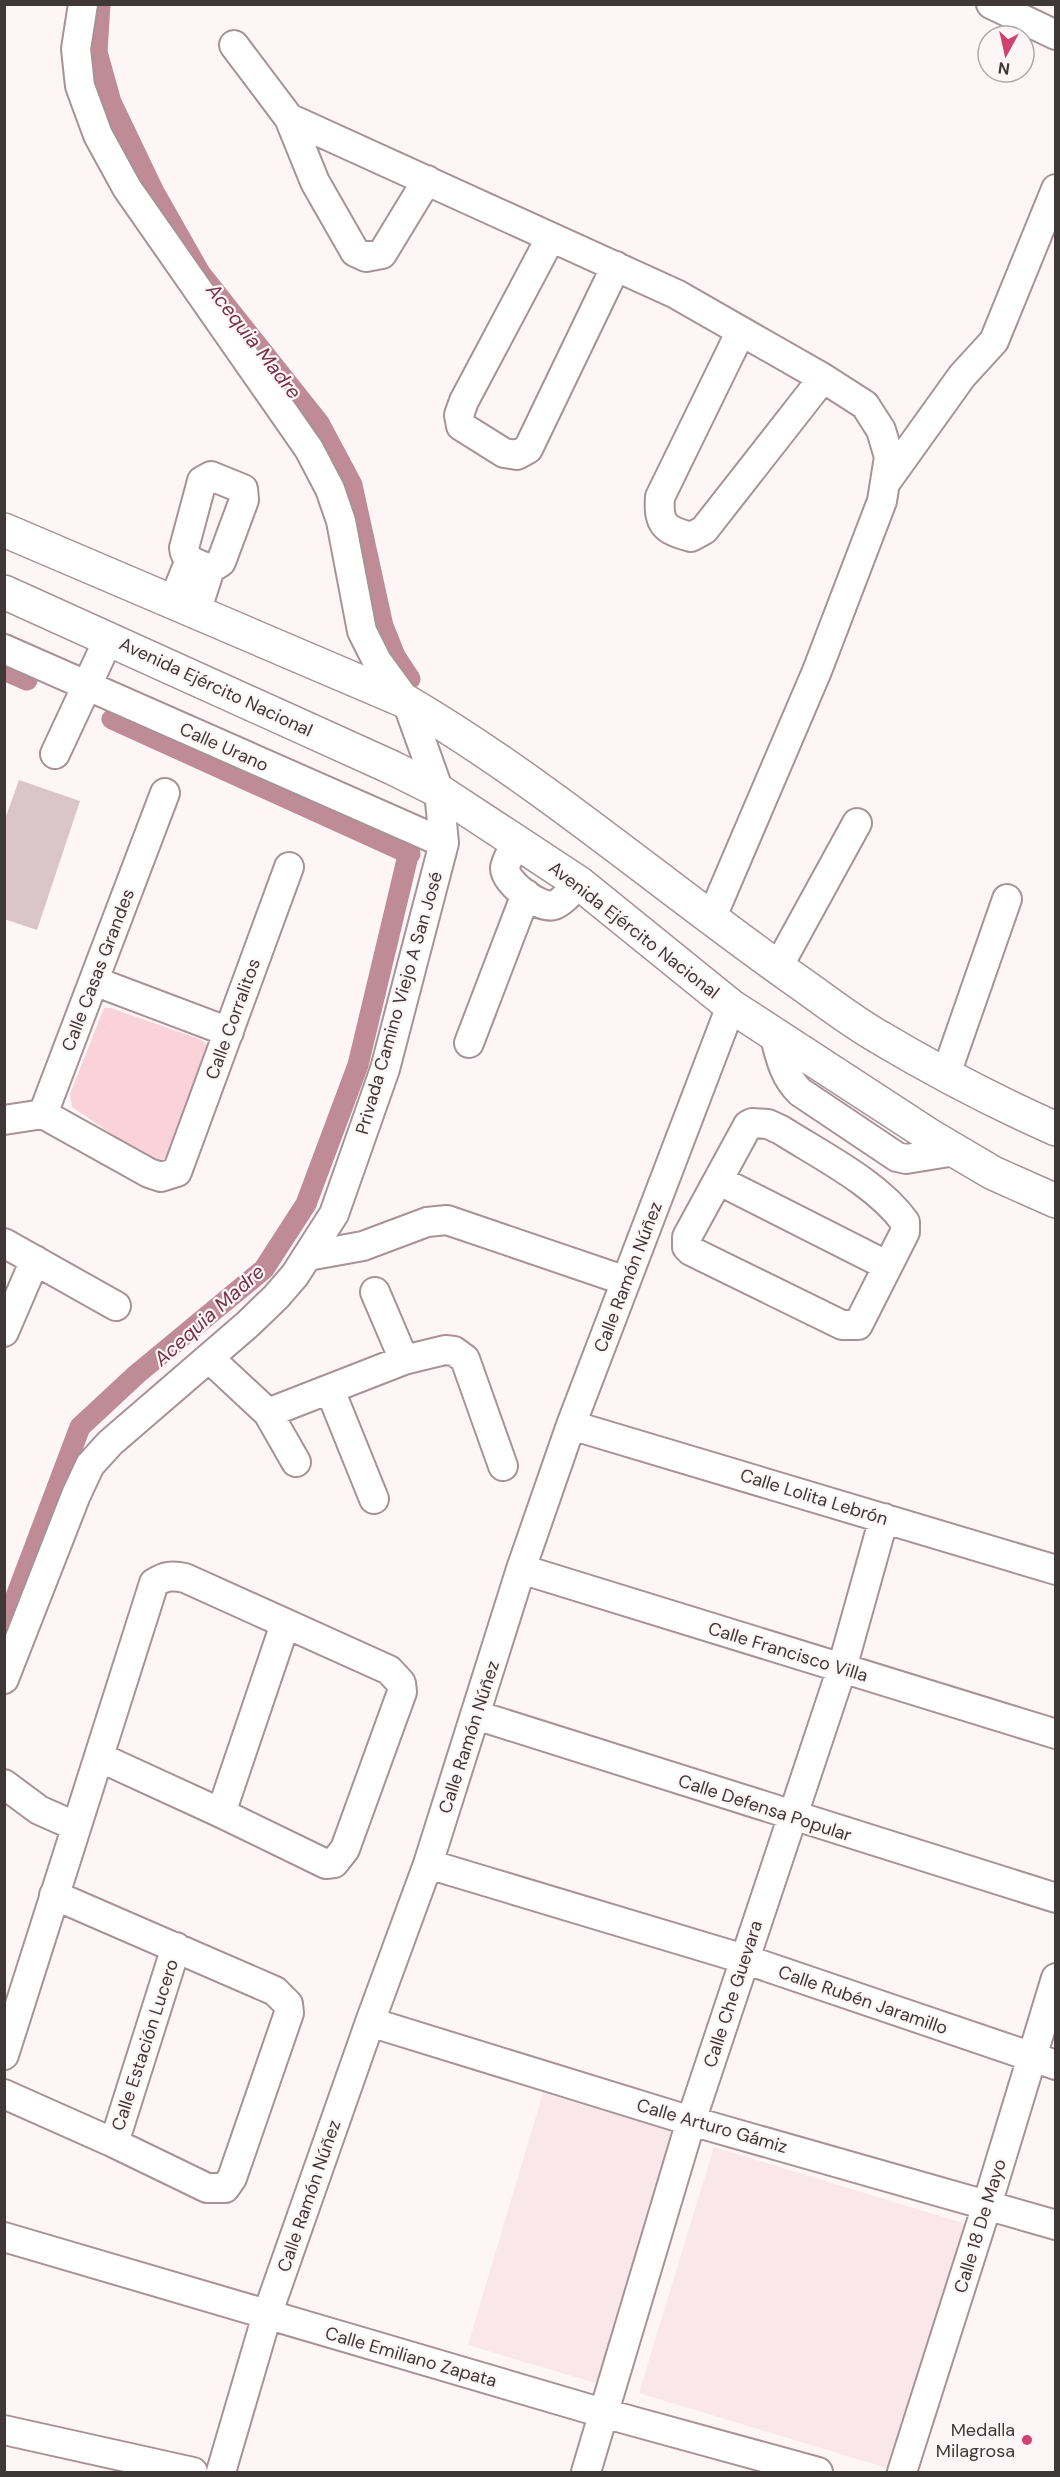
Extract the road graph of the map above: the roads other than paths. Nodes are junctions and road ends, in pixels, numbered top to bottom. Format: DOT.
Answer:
graph roads {
  1 [pos="83,4"];
  2 [pos="991,4"];
  3 [pos="1056,35"];
  4 [pos="234,45"];
  5 [pos="289,118"];
  6 [pos="427,180"];
  7 [pos="1056,189"];
  8 [pos="551,237"];
  9 [pos="616,266"];
  10 [pos="741,331"];
  11 [pos="823,378"];
  12 [pos="885,484"];
  13 [pos="4,530"];
  14 [pos="200,565"];
  15 [pos="4,592"];
  16 [pos="184,607"];
  17 [pos="109,638"];
  18 [pos="4,649"];
  19 [pos="86,686"];
  20 [pos="407,702"];
  21 [pos="55,754"];
  22 [pos="439,791"];
  23 [pos="165,793"];
  24 [pos="857,823"];
  25 [pos="516,842"];
  26 [pos="444,843"];
  27 [pos="289,867"];
  28 [pos="579,883"];
  29 [pos="526,894"];
  30 [pos="1006,899"];
  31 [pos="711,919"];
  32 [pos="778,967"];
  33 [pos="94,981"];
  34 [pos="731,1005"];
  35 [pos="229,1032"];
  36 [pos="774,1034"];
  37 [pos="469,1043"];
  38 [pos="946,1074"];
  39 [pos="43,1114"];
  40 [pos="6,1122"];
  41 [pos="1056,1129"];
  42 [pos="956,1151"];
  43 [pos="896,1154"];
  44 [pos="718,1180"];
  45 [pos="868,1187"];
  46 [pos="1056,1201"];
  47 [pos="4,1243"];
  48 [pos="308,1256"];
  49 [pos="34,1260"];
  50 [pos="886,1265"];
  51 [pos="626,1281"];
  52 [pos="375,1292"];
  53 [pos="116,1306"];
  54 [pos="4,1332"];
  55 [pos="209,1358"];
  56 [pos="404,1360"];
  57 [pos="330,1390"];
  58 [pos="268,1413"];
  59 [pos="571,1425"];
  60 [pos="296,1462"];
  61 [pos="503,1466"];
  62 [pos="374,1499"];
  63 [pos="884,1518"];
  64 [pos="521,1569"];
  65 [pos="1056,1570"];
  66 [pos="285,1624"];
  67 [pos="842,1668"];
  68 [pos="4,1679"];
  69 [pos="476,1715"];
  70 [pos="1056,1734"];
  71 [pos="99,1757"];
  72 [pos="4,1784"];
  73 [pos="221,1813"];
  74 [pos="792,1816"];
  75 [pos="75,1826"];
  76 [pos="428,1864"];
  77 [pos="54,1895"];
  78 [pos="1056,1898"];
  79 [pos="176,1947"];
  80 [pos="744,1959"];
  81 [pos="1056,1978"];
  82 [pos="370,2022"];
  83 [pos="4,2055"];
  84 [pos="1043,2061"];
  85 [pos="4,2094"];
  86 [pos="691,2121"];
  87 [pos="114,2143"];
  88 [pos="987,2205"];
  89 [pos="1056,2225"];
  90 [pos="5,2238"];
  91 [pos="267,2315"];
  92 [pos="603,2413"];
  93 [pos="4,2430"];
  94 [pos="193,2472"];
  95 [pos="221,2472"];
  96 [pos="586,2472"];
  97 [pos="818,2472"];
  98 [pos="902,2472"];
  1 -- 20 [label="street, Privada Camino Viejo A San José"];
  2 -- 3 [label="street"];
  4 -- 5 [label="street"];
  5 -- 6 [label="street"];
  5 -- 6 [label="street"];
  6 -- 8 [label="street"];
  7 -- 12 [label="street"];
  8 -- 9 [label="street"];
  8 -- 9 [label="street"];
  9 -- 10 [label="street"];
  10 -- 11 [label="street"];
  10 -- 11 [label="street"];
  11 -- 12 [label="street"];
  12 -- 31 [label="street"];
  13 -- 16 [label="main road"];
  14 -- 16 [label="street"];
  15 -- 17 [label="main road, Avenida Ejército Nacional"];
  16 -- 20 [label="main road"];
  17 -- 19 [label="street"];
  17 -- 22 [label="main road, Avenida Ejército Nacional"];
  18 -- 19 [label="street, Calle Urano"];
  19 -- 21 [label="street"];
  19 -- 26 [label="street, Calle Urano"];
  20 -- 22 [label="street, Privada Camino Viejo A San José"];
  20 -- 31 [label="main road"];
  22 -- 25 [label="main road, Avenida Ejército Nacional"];
  22 -- 26 [label="street, Privada Camino Viejo A San José"];
  23 -- 33 [label="street, Calle Casas Grandes"];
  24 -- 32 [label="street"];
  25 -- 28 [label="main road, Avenida Ejército Nacional"];
  25 -- 29 [label="street"];
  26 -- 48 [label="street, Privada Camino Viejo A San José"];
  27 -- 35 [label="street, Calle Corralitos"];
  28 -- 29 [label="street"];
  28 -- 34 [label="main road, Avenida Ejército Nacional"];
  29 -- 37 [label="street"];
  30 -- 38 [label="street"];
  31 -- 32 [label="main road"];
  32 -- 38 [label="main road"];
  33 -- 35 [label="street"];
  33 -- 39 [label="street, Calle Casas Grandes"];
  34 -- 36 [label="main road, Avenida Ejército Nacional"];
  34 -- 51 [label="street, Calle Ramón Núñez"];
  35 -- 39 [label="street, Calle Corralitos"];
  36 -- 42 [label="main road, Avenida Ejército Nacional"];
  36 -- 43 [label="street"];
  38 -- 41 [label="main road"];
  39 -- 40 [label="street"];
  42 -- 43 [label="street"];
  42 -- 46 [label="main road, Avenida Ejército Nacional"];
  43 -- 45 [label="street"];
  44 -- 45 [label="street"];
  44 -- 50 [label="street"];
  44 -- 50 [label="street"];
  45 -- 50 [label="street"];
  47 -- 49 [label="street"];
  48 -- 51 [label="street"];
  48 -- 55 [label="street, Privada Camino Viejo A San José"];
  49 -- 53 [label="street"];
  49 -- 54 [label="street"];
  51 -- 59 [label="street, Calle Ramón Núñez"];
  52 -- 56 [label="street"];
  55 -- 58 [label="street"];
  55 -- 68 [label="street, Privada Camino Viejo A San José"];
  56 -- 57 [label="street"];
  56 -- 61 [label="street"];
  57 -- 58 [label="street"];
  57 -- 62 [label="street"];
  58 -- 60 [label="street"];
  59 -- 63 [label="street, Calle Lolita Lebrón"];
  59 -- 64 [label="street, Calle Ramón Núñez"];
  63 -- 65 [label="street, Calle Lolita Lebrón"];
  63 -- 67 [label="street, Calle Che Guevara"];
  64 -- 67 [label="street, Calle Francisco Villa"];
  64 -- 69 [label="street, Calle Ramón Núñez"];
  66 -- 71 [label="street"];
  66 -- 73 [label="street"];
  66 -- 73 [label="street"];
  67 -- 70 [label="street, Calle Francisco Villa"];
  67 -- 74 [label="street, Calle Che Guevara"];
  69 -- 74 [label="street, Calle Defensa Popular"];
  69 -- 76 [label="street, Calle Ramón Núñez"];
  71 -- 73 [label="street"];
  71 -- 75 [label="street"];
  72 -- 75 [label="street"];
  74 -- 78 [label="street, Calle Defensa Popular"];
  74 -- 80 [label="street, Calle Che Guevara"];
  75 -- 77 [label="street"];
  76 -- 80 [label="street, Calle Rubén Jaramillo"];
  76 -- 82 [label="street, Calle Ramón Núñez"];
  77 -- 79 [label="street, Calle Estación Lucero"];
  77 -- 83 [label="street"];
  79 -- 87 [label="street, Calle Estación Lucero"];
  79 -- 87 [label="street, Calle Estación Lucero"];
  80 -- 84 [label="street, Calle Rubén Jaramillo"];
  80 -- 86 [label="street, Calle Che Guevara"];
  81 -- 84 [label="street, Calle 18 De Mayo"];
  82 -- 86 [label="street, Calle Arturo Gámiz"];
  82 -- 91 [label="street, Calle Ramón Núñez"];
  84 -- 88 [label="street, Calle 18 De Mayo"];
  85 -- 87 [label="street, Calle Estación Lucero"];
  86 -- 88 [label="street, Calle Arturo Gámiz"];
  86 -- 92 [label="street, Calle Che Guevara"];
  88 -- 89 [label="street, Calle Arturo Gámiz"];
  88 -- 98 [label="street, Calle 18 De Mayo"];
  90 -- 91 [label="street, Calle Emiliano Zapata"];
  91 -- 92 [label="street, Calle Emiliano Zapata"];
  91 -- 95 [label="street, Calle Ramón Núñez"];
  92 -- 96 [label="street, Calle Che Guevara"];
  92 -- 97 [label="street, Calle Emiliano Zapata"];
  93 -- 94 [label="street"];
}
